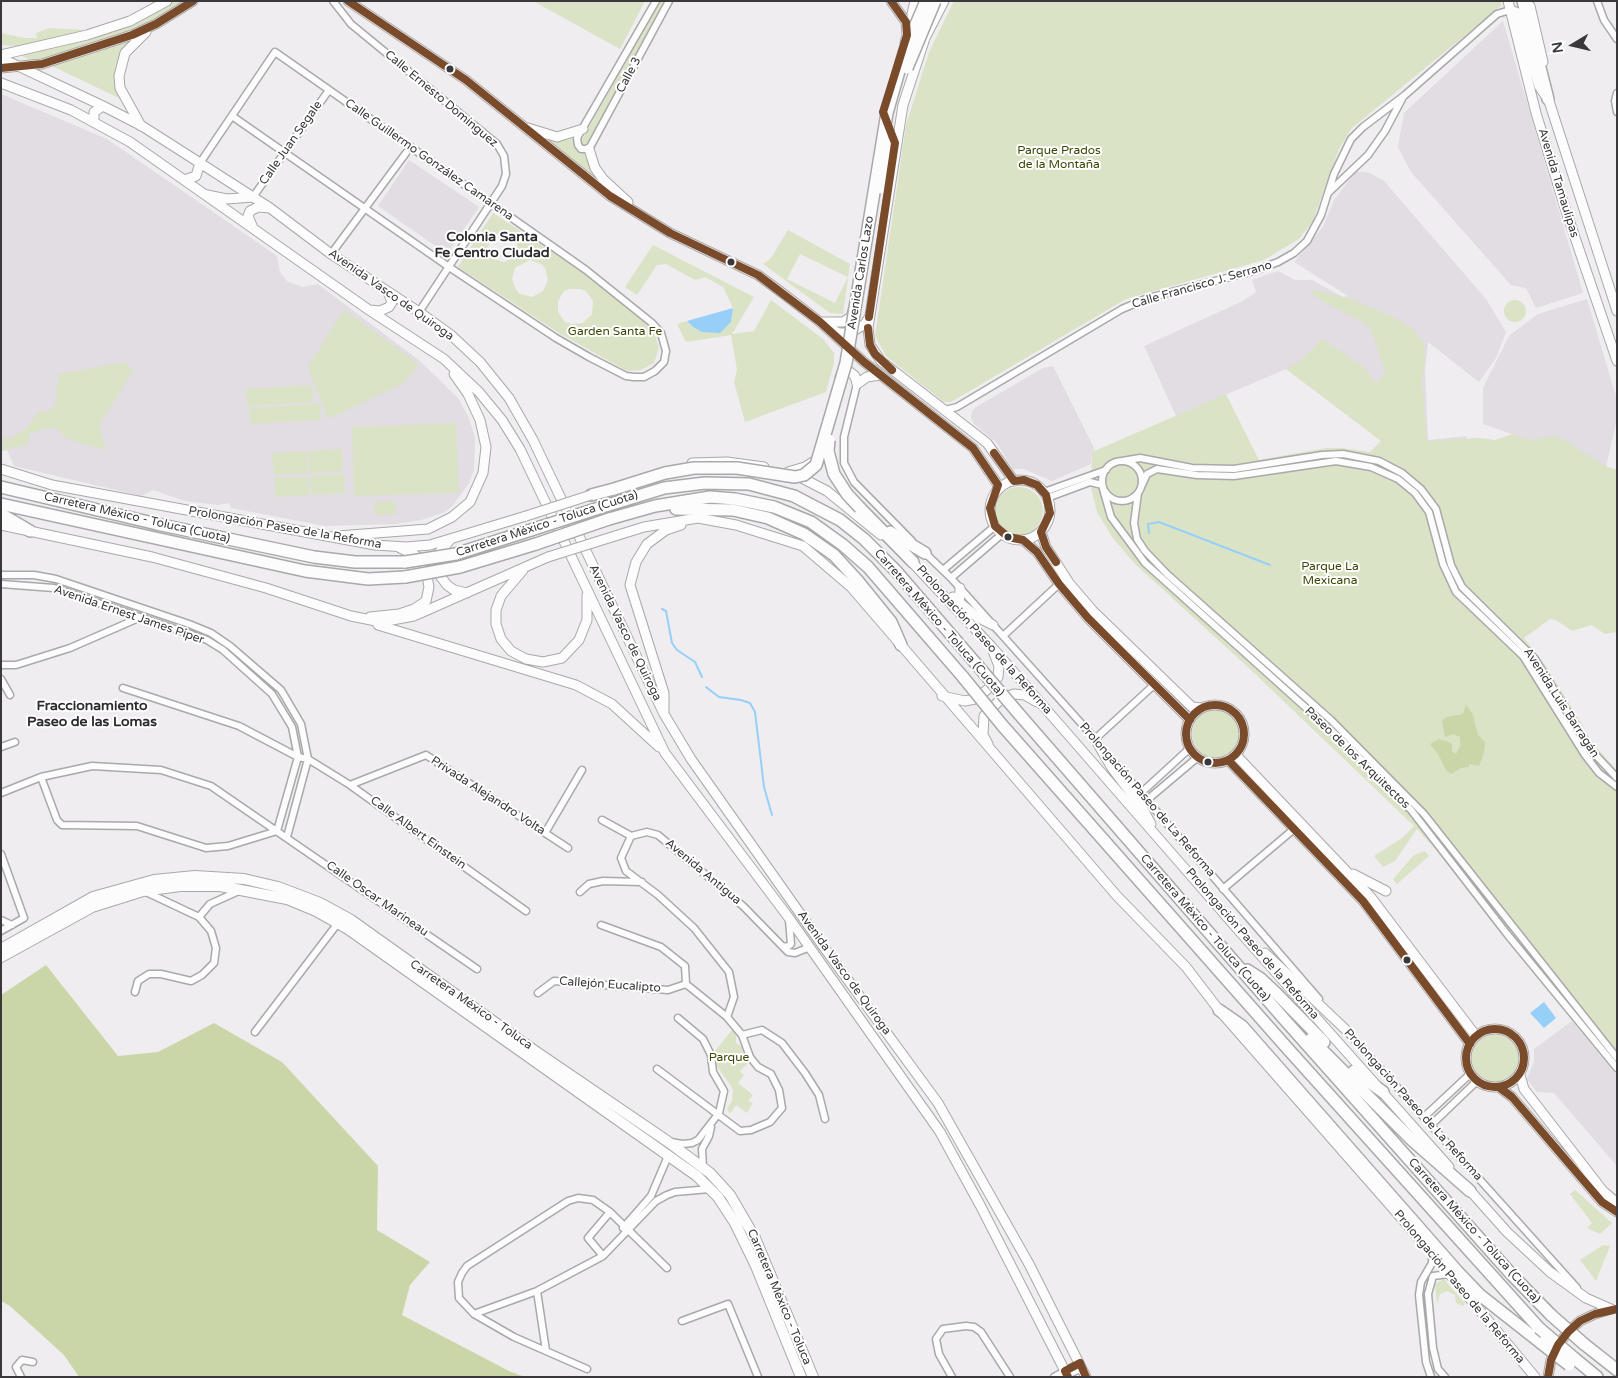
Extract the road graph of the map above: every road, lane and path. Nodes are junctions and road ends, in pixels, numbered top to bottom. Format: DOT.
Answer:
graph roads {
  1 [pos="167,1"];
  2 [pos="192,1"];
  3 [pos="333,1"];
  4 [pos="348,1"];
  5 [pos="656,1"];
  6 [pos="668,1"];
  7 [pos="891,1"];
  8 [pos="915,1"];
  9 [pos="926,1"];
  10 [pos="935,1"];
  11 [pos="944,1"];
  12 [pos="1523,1"];
  13 [pos="1529,1"];
  14 [pos="1597,1"];
  15 [pos="1509,5"];
  16 [pos="156,24"];
  17 [pos="925,38"];
  18 [pos="1617,39"];
  19 [pos="1,56"];
  20 [pos="1,68"];
  21 [pos="20,68"];
  22 [pos="1,83"];
  23 [pos="329,90"];
  24 [pos="1405,95"];
  25 [pos="1617,95"];
  26 [pos="1548,99"];
  27 [pos="103,106"];
  28 [pos="883,112"];
  29 [pos="1617,112"];
  30 [pos="232,116"];
  31 [pos="94,122"];
  32 [pos="142,126"];
  33 [pos="521,126"];
  34 [pos="582,129"];
  35 [pos="896,142"];
  36 [pos="589,149"];
  37 [pos="285,153"];
  38 [pos="406,153"];
  39 [pos="200,163"];
  40 [pos="184,180"];
  41 [pos="204,194"];
  42 [pos="1328,194"];
  43 [pos="253,197"];
  44 [pos="491,203"];
  45 [pos="270,208"];
  46 [pos="365,209"];
  47 [pos="648,221"];
  48 [pos="254,229"];
  49 [pos="331,254"];
  50 [pos="448,267"];
  51 [pos="387,291"];
  52 [pos="369,310"];
  53 [pos="1617,311"];
  54 [pos="419,312"];
  55 [pos="869,316"];
  56 [pos="820,322"];
  57 [pos="840,342"];
  58 [pos="1615,350"];
  59 [pos="444,359"];
  60 [pos="1617,361"];
  61 [pos="880,375"];
  62 [pos="840,377"];
  63 [pos="857,384"];
  64 [pos="945,410"];
  65 [pos="941,422"];
  66 [pos="1122,461"];
  67 [pos="1,469"];
  68 [pos="1106,470"];
  69 [pos="788,472"];
  70 [pos="1245,472"];
  71 [pos="1014,481"];
  72 [pos="1,487"];
  73 [pos="1103,487"];
  74 [pos="997,490"];
  75 [pos="1139,490"];
  76 [pos="590,495"];
  77 [pos="1046,495"];
  78 [pos="1,504"];
  79 [pos="655,506"];
  80 [pos="1,514"];
  81 [pos="698,518"];
  82 [pos="1,519"];
  83 [pos="872,519"];
  84 [pos="1,525"];
  85 [pos="25,530"];
  86 [pos="998,530"];
  87 [pos="1040,532"];
  88 [pos="324,537"];
  89 [pos="450,540"];
  90 [pos="1023,540"];
  91 [pos="398,546"];
  92 [pos="925,553"];
  93 [pos="913,562"];
  94 [pos="530,564"];
  95 [pos="943,570"];
  96 [pos="1,575"];
  97 [pos="951,578"];
  98 [pos="1459,582"];
  99 [pos="1,584"];
  100 [pos="1059,584"];
  101 [pos="1452,586"];
  102 [pos="960,588"];
  103 [pos="586,590"];
  104 [pos="468,593"];
  105 [pos="959,606"];
  106 [pos="141,617"];
  107 [pos="356,617"];
  108 [pos="993,625"];
  109 [pos="1002,636"];
  110 [pos="1237,637"];
  111 [pos="1231,643"];
  112 [pos="901,645"];
  113 [pos="991,646"];
  114 [pos="1,665"];
  115 [pos="1,678"];
  116 [pos="1155,684"];
  117 [pos="123,688"];
  118 [pos="10,695"];
  119 [pos="942,696"];
  120 [pos="1044,706"];
  121 [pos="1202,708"];
  122 [pos="664,714"];
  123 [pos="1190,720"];
  124 [pos="1095,739"];
  125 [pos="16,742"];
  126 [pos="1,747"];
  127 [pos="1190,748"];
  128 [pos="665,753"];
  129 [pos="1236,755"];
  130 [pos="994,756"];
  131 [pos="298,757"];
  132 [pos="1198,757"];
  133 [pos="308,759"];
  134 [pos="1228,760"];
  135 [pos="582,770"];
  136 [pos="41,777"];
  137 [pos="1616,778"];
  138 [pos="350,785"];
  139 [pos="1614,785"];
  140 [pos="1,793"];
  141 [pos="1140,793"];
  142 [pos="1147,800"];
  143 [pos="602,820"];
  144 [pos="1426,822"];
  145 [pos="1294,829"];
  146 [pos="277,831"];
  147 [pos="545,833"];
  148 [pos="1156,835"];
  149 [pos="631,836"];
  150 [pos="287,838"];
  151 [pos="568,848"];
  152 [pos="1,854"];
  153 [pos="1345,870"];
  154 [pos="643,882"];
  155 [pos="1223,889"];
  156 [pos="242,890"];
  157 [pos="143,891"];
  158 [pos="1386,891"];
  159 [pos="580,892"];
  160 [pos="526,911"];
  161 [pos="199,917"];
  162 [pos="789,918"];
  163 [pos="1,920"];
  164 [pos="338,923"];
  165 [pos="12,925"];
  166 [pos="601,926"];
  167 [pos="1513,930"];
  168 [pos="1,931"];
  169 [pos="1240,932"];
  170 [pos="1507,934"];
  171 [pos="780,945"];
  172 [pos="810,947"];
  173 [pos="1,949"];
  174 [pos="1,957"];
  175 [pos="1236,964"];
  176 [pos="477,969"];
  177 [pos="686,984"];
  178 [pos="135,992"];
  179 [pos="538,993"];
  180 [pos="1219,1010"];
  181 [pos="727,1017"];
  182 [pos="678,1018"];
  183 [pos="1284,1019"];
  184 [pos="1346,1030"];
  185 [pos="255,1032"];
  186 [pos="742,1036"];
  187 [pos="1476,1036"];
  188 [pos="1470,1044"];
  189 [pos="1613,1056"];
  190 [pos="1617,1068"];
  191 [pos="657,1069"];
  192 [pos="1470,1074"];
  193 [pos="1520,1075"];
  194 [pos="1477,1081"];
  195 [pos="1500,1088"];
  196 [pos="1382,1092"];
  197 [pos="719,1113"];
  198 [pos="1424,1117"];
  199 [pos="825,1119"];
  200 [pos="1431,1125"];
  201 [pos="710,1127"];
  202 [pos="668,1141"];
  203 [pos="668,1156"];
  204 [pos="703,1168"];
  205 [pos="710,1189"];
  206 [pos="1470,1191"];
  207 [pos="1617,1202"];
  208 [pos="610,1212"];
  209 [pos="1617,1212"];
  210 [pos="626,1228"];
  211 [pos="1432,1253"];
  212 [pos="603,1256"];
  213 [pos="667,1268"];
  214 [pos="1449,1274"];
  215 [pos="537,1292"];
  216 [pos="1586,1298"];
  217 [pos="1614,1309"];
  218 [pos="474,1314"];
  219 [pos="682,1321"];
  220 [pos="546,1351"];
  221 [pos="1572,1361"];
  222 [pos="33,1362"];
  223 [pos="1081,1365"];
  224 [pos="587,1368"];
  225 [pos="1617,1370"];
  226 [pos="1066,1375"];
  227 [pos="21,1377"];
  228 [pos="758,1377"];
  229 [pos="801,1377"];
  230 [pos="813,1377"];
  231 [pos="952,1377"];
  232 [pos="1010,1377"];
  233 [pos="1054,1377"];
  234 [pos="1086,1377"];
  235 [pos="1431,1377"];
  236 [pos="1445,1377"];
  237 [pos="1535,1377"];
  238 [pos="1548,1377"];
  239 [pos="1593,1377"];
  240 [pos="1598,1377"];
  1 -- 19 [label="main road"];
  2 -- 16 [label="main road"];
  3 -- 44 [label="street, Calle Ernesto Domínguez"];
  4 -- 33 [label="main road"];
  5 -- 34 [label="street, Calle 3"];
  6 -- 36 [label="street, Calle 3"];
  7 -- 28 [label="main road, Avenida Carlos Lazo"];
  8 -- 17 [label="main road"];
  9 -- 76 [label="highway, Avenida Carlos Lazo, bridge"];
  10 -- 83 [label="highway, Avenida Carlos Lazo, bridge"];
  11 -- 17 [label="main road, Avenida Carlos Lazo"];
  12 -- 26 [label="highway"];
  13 -- 26 [label="main road, Avenida Tamaulipas"];
  14 -- 18 [label="street"];
  15 -- 24 [label="street, Calle Francisco J. Serrano"];
  15 -- 26 [label="main road"];
  15 -- 58 [label="main road, Avenida Tamaulipas"];
  16 -- 21 [label="main road"];
  16 -- 32 [label="main road"];
  17 -- 35 [label="main road, Avenida Carlos Lazo"];
  19 -- 21 [label="main road, Avenida Vasco de Quiroga"];
  20 -- 21 [label="main road"];
  21 -- 27 [label="main road, Avenida Vasco de Quiroga"];
  22 -- 31 [label="main road, Avenida Vasco de Quiroga"];
  23 -- 30 [label="street, Calle Guillermo González Camarena"];
  23 -- 37 [label="street, Calle Juan Segale"];
  23 -- 44 [label="street, Calle Guillermo González Camarena"];
  24 -- 42 [label="street, Calle Francisco J. Serrano"];
  24 -- 42 [label="street, Calle Francisco J. Serrano"];
  25 -- 29 [label="street"];
  26 -- 53 [label="main road, Avenida Tamaulipas"];
  27 -- 31 [label="main road"];
  27 -- 32 [label="main road, Avenida Vasco de Quiroga"];
  28 -- 35 [label="main road"];
  28 -- 56 [label="main road, Avenida Carlos Lazo"];
  30 -- 37 [label="street, Calle Guillermo González Camarena"];
  30 -- 39 [label="street, Calle Guillermo González Camarena"];
  31 -- 40 [label="main road, Avenida Vasco de Quiroga"];
  32 -- 39 [label="main road, Avenida Vasco de Quiroga"];
  33 -- 34 [label="main road"];
  33 -- 47 [label="main road"];
  34 -- 36 [label="street"];
  35 -- 55 [label="main road, Avenida Carlos Lazo"];
  36 -- 47 [label="main road"];
  37 -- 43 [label="street, Calle Juan Segale"];
  37 -- 46 [label="street, Calle Guillermo González Camarena"];
  38 -- 46 [label="street"];
  39 -- 40 [label="main road"];
  39 -- 43 [label="main road, Avenida Vasco de Quiroga"];
  40 -- 41 [label="main road, Avenida Vasco de Quiroga"];
  41 -- 43 [label="main road"];
  41 -- 48 [label="main road, Avenida Vasco de Quiroga"];
  42 -- 64 [label="street, Calle Francisco J. Serrano"];
  43 -- 45 [label="main road, Avenida Vasco de Quiroga"];
  44 -- 50 [label="street, Calle Ernesto Domínguez"];
  44 -- 50 [label="street, Calle Guillermo González Camarena"];
  45 -- 48 [label="main road"];
  45 -- 49 [label="main road, Avenida Vasco de Quiroga"];
  46 -- 49 [label="street"];
  46 -- 50 [label="street, Calle Guillermo González Camarena"];
  47 -- 56 [label="main road"];
  48 -- 52 [label="main road, Avenida Vasco de Quiroga"];
  49 -- 51 [label="main road, Avenida Vasco de Quiroga"];
  50 -- 54 [label="street, Calle Ernesto Domínguez"];
  51 -- 52 [label="main road"];
  51 -- 54 [label="main road, Avenida Vasco de Quiroga"];
  52 -- 59 [label="main road, Avenida Vasco de Quiroga"];
  54 -- 122 [label="main road, Avenida Vasco de Quiroga"];
  55 -- 56 [label="main road"];
  55 -- 64 [label="main road, Avenida Carlos Lazo"];
  56 -- 57 [label="main road"];
  57 -- 61 [label="main road"];
  57 -- 62 [label="main road, Avenida Carlos Lazo"];
  58 -- 60 [label="main road, Avenida Tamaulipas"];
  59 -- 88 [label="main road"];
  59 -- 103 [label="main road, Avenida Vasco de Quiroga"];
  61 -- 63 [label="main road"];
  61 -- 65 [label="main road"];
  62 -- 63 [label="main road"];
  62 -- 69 [label="main road, Avenida Carlos Lazo"];
  63 -- 92 [label="street, Prolongación Paseo de La Reforma"];
  64 -- 65 [label="main road"];
  64 -- 71 [label="main road"];
  65 -- 74 [label="main road"];
  66 -- 68 [label="street"];
  66 -- 70 [label="street, Avenida Luis Barragán"];
  66 -- 75 [label="street"];
  67 -- 88 [label="main road, Prolongación Paseo de la Reforma"];
  68 -- 73 [label="street"];
  68 -- 77 [label="street"];
  69 -- 76 [label="main road, Prolongación Paseo de la Reforma"];
  69 -- 93 [label="main road, Prolongación Paseo de la Reforma"];
  70 -- 75 [label="street, Avenida Luis Barragán"];
  70 -- 98 [label="street, Avenida Luis Barragán"];
  70 -- 101 [label="street, Avenida Luis Barragán"];
  71 -- 74 [label="main road"];
  71 -- 77 [label="main road"];
  72 -- 175 [label="highway, Carretera México - Toluca (Cuota), bridge"];
  73 -- 75 [label="street"];
  73 -- 77 [label="street"];
  73 -- 111 [label="street, Paseo de los Arquitectos"];
  74 -- 86 [label="main road"];
  75 -- 110 [label="street, Paseo de los Arquitectos"];
  76 -- 89 [label="main road, Prolongación Paseo de la Reforma, bridge"];
  77 -- 87 [label="main road"];
  78 -- 79 [label="highway, Carretera México - Toluca (Cuota), bridge"];
  79 -- 112 [label="highway"];
  79 -- 221 [label="highway, Carretera México - Toluca (Cuota), bridge"];
  80 -- 85 [label="highway"];
  81 -- 94 [label="main road, Prolongación Paseo de la Reforma, bridge"];
  81 -- 112 [label="main road, Prolongación Paseo de la Reforma"];
  81 -- 122 [label="main road"];
  82 -- 85 [label="highway"];
  83 -- 92 [label="highway"];
  83 -- 93 [label="highway"];
  84 -- 85 [label="main road, Prolongación Paseo de la Reforma"];
  85 -- 107 [label="main road, Prolongación Paseo de la Reforma"];
  86 -- 90 [label="main road"];
  86 -- 95 [label="street"];
  86 -- 97 [label="street"];
  87 -- 90 [label="main road"];
  87 -- 121 [label="main road"];
  88 -- 91 [label="main road, Prolongación Paseo de la Reforma"];
  89 -- 91 [label="main road, Prolongación Paseo de la Reforma"];
  89 -- 104 [label="main road"];
  90 -- 100 [label="main road"];
  91 -- 107 [label="main road"];
  92 -- 95 [label="street, Prolongación Paseo de La Reforma"];
  93 -- 105 [label="main road, Prolongación Paseo de la Reforma"];
  94 -- 103 [label="main road"];
  94 -- 104 [label="main road, Prolongación Paseo de la Reforma"];
  95 -- 97 [label="street, Prolongación Paseo de La Reforma"];
  96 -- 133 [label="street, Avenida Ernest James Piper"];
  97 -- 102 [label="street, Prolongación Paseo de La Reforma"];
  98 -- 101 [label="street"];
  98 -- 137 [label="street, Avenida Luis Barragán"];
  99 -- 106 [label="street, Avenida Ernest James Piper"];
  100 -- 109 [label="street"];
  100 -- 116 [label="main road"];
  101 -- 139 [label="street, Avenida Luis Barragán"];
  102 -- 105 [label="main road"];
  102 -- 108 [label="street, Prolongación Paseo de La Reforma"];
  103 -- 128 [label="main road, Avenida Vasco de Quiroga"];
  104 -- 107 [label="main road, Prolongación Paseo de la Reforma"];
  105 -- 108 [label="main road"];
  105 -- 113 [label="main road, Prolongación Paseo de la Reforma"];
  106 -- 114 [label="street"];
  106 -- 131 [label="street, Avenida Ernest James Piper"];
  107 -- 128 [label="main road"];
  108 -- 109 [label="street, Prolongación Paseo de La Reforma"];
  109 -- 124 [label="street, Prolongación Paseo de La Reforma"];
  110 -- 111 [label="street"];
  110 -- 144 [label="street, Paseo de los Arquitectos"];
  111 -- 144 [label="street, Paseo de los Arquitectos"];
  112 -- 119 [label="main road, Prolongación Paseo de la Reforma"];
  113 -- 119 [label="main road"];
  113 -- 120 [label="main road, Prolongación Paseo de la Reforma"];
  115 -- 118 [label="street"];
  116 -- 123 [label="main road"];
  116 -- 124 [label="street"];
  117 -- 131 [label="street"];
  119 -- 130 [label="main road, Prolongación Paseo de la Reforma"];
  120 -- 130 [label="main road"];
  120 -- 148 [label="main road, Prolongación Paseo de la Reforma"];
  121 -- 123 [label="main road"];
  121 -- 129 [label="main road"];
  122 -- 223 [label="main road, Avenida Vasco de Quiroga"];
  123 -- 127 [label="main road"];
  124 -- 141 [label="street, Prolongación Paseo de La Reforma"];
  124 -- 148 [label="main road"];
  125 -- 126 [label="street"];
  127 -- 132 [label="main road"];
  127 -- 141 [label="street"];
  128 -- 162 [label="main road, Avenida Vasco de Quiroga"];
  129 -- 134 [label="main road"];
  129 -- 153 [label="main road"];
  130 -- 180 [label="main road, Prolongación Paseo de la Reforma"];
  131 -- 133 [label="street"];
  131 -- 146 [label="street, Avenida Ernest James Piper"];
  132 -- 134 [label="main road"];
  132 -- 142 [label="street"];
  133 -- 138 [label="street, Calle Albert Einstein"];
  133 -- 150 [label="street, Avenida Ernest James Piper"];
  134 -- 145 [label="main road"];
  135 -- 147 [label="street"];
  136 -- 140 [label="street, Calle Oscar Marineau"];
  136 -- 146 [label="street, Calle Oscar Marineau"];
  136 -- 146 [label="street"];
  137 -- 139 [label="street"];
  138 -- 147 [label="street, Privada Alejandro Volta"];
  138 -- 160 [label="street, Calle Albert Einstein"];
  141 -- 142 [label="street, Prolongación Paseo de La Reforma"];
  142 -- 155 [label="street, Prolongación Paseo de La Reforma"];
  143 -- 149 [label="street"];
  144 -- 167 [label="street, Paseo de los Arquitectos"];
  144 -- 170 [label="street, Paseo de los Arquitectos"];
  145 -- 155 [label="street"];
  145 -- 188 [label="main road"];
  146 -- 150 [label="street, Calle Oscar Marineau"];
  147 -- 151 [label="street, Privada Alejandro Volta"];
  148 -- 169 [label="main road, Prolongación Paseo de la Reforma"];
  149 -- 154 [label="street"];
  149 -- 171 [label="street, Avenida Antigua"];
  150 -- 176 [label="street, Calle Oscar Marineau"];
  152 -- 165 [label="street"];
  153 -- 158 [label="main road"];
  153 -- 187 [label="main road"];
  154 -- 159 [label="street"];
  154 -- 181 [label="street"];
  155 -- 184 [label="street, Prolongación Paseo de La Reforma"];
  156 -- 157 [label="main road, Carretera México - Toluca"];
  156 -- 161 [label="street"];
  156 -- 164 [label="main road, Carretera México - Toluca"];
  157 -- 161 [label="street"];
  157 -- 174 [label="main road, Carretera México - Toluca"];
  161 -- 178 [label="street"];
  162 -- 171 [label="street"];
  162 -- 172 [label="main road, Avenida Vasco de Quiroga"];
  163 -- 165 [label="street"];
  164 -- 185 [label="street"];
  164 -- 203 [label="main road, Carretera México - Toluca"];
  165 -- 168 [label="street"];
  166 -- 177 [label="street"];
  167 -- 170 [label="street"];
  167 -- 189 [label="street, Paseo de los Arquitectos"];
  169 -- 184 [label="main road"];
  169 -- 196 [label="main road, Prolongación Paseo de la Reforma"];
  170 -- 189 [label="street, Paseo de los Arquitectos"];
  171 -- 172 [label="street"];
  172 -- 226 [label="main road, Avenida Vasco de Quiroga"];
  173 -- 202 [label="main road, Carretera México - Toluca"];
  175 -- 183 [label="highway, Carretera México - Toluca (Cuota)"];
  175 -- 196 [label="highway"];
  177 -- 179 [label="street, Callejón Eucalipto"];
  177 -- 181 [label="street"];
  180 -- 211 [label="main road, Prolongación Paseo de la Reforma"];
  180 -- 221 [label="highway, bridge"];
  181 -- 186 [label="street"];
  182 -- 197 [label="street"];
  183 -- 206 [label="highway"];
  183 -- 225 [label="highway, Carretera México - Toluca (Cuota), bridge"];
  184 -- 198 [label="street, Prolongación Paseo de La Reforma"];
  186 -- 197 [label="street"];
  186 -- 199 [label="street"];
  187 -- 188 [label="main road"];
  187 -- 193 [label="main road"];
  188 -- 192 [label="main road"];
  189 -- 190 [label="street, Paseo de los Arquitectos"];
  191 -- 197 [label="street"];
  192 -- 194 [label="main road"];
  192 -- 198 [label="street"];
  193 -- 195 [label="main road"];
  193 -- 207 [label="main road"];
  194 -- 195 [label="main road"];
  194 -- 200 [label="street"];
  195 -- 209 [label="main road"];
  196 -- 206 [label="main road, Prolongación Paseo de la Reforma"];
  197 -- 201 [label="street"];
  198 -- 200 [label="street, Prolongación Paseo de La Reforma"];
  200 -- 216 [label="street, Prolongación Paseo de La Reforma"];
  201 -- 202 [label="street"];
  201 -- 204 [label="street"];
  202 -- 204 [label="main road, Carretera México - Toluca"];
  203 -- 205 [label="main road, Carretera México - Toluca"];
  203 -- 210 [label="street"];
  204 -- 230 [label="main road, Carretera México - Toluca"];
  205 -- 210 [label="street"];
  205 -- 229 [label="main road, Carretera México - Toluca"];
  206 -- 216 [label="main road, Prolongación Paseo de la Reforma"];
  208 -- 210 [label="street"];
  208 -- 212 [label="street"];
  208 -- 218 [label="street"];
  210 -- 212 [label="street"];
  210 -- 213 [label="street"];
  211 -- 214 [label="main road, Prolongación Paseo de la Reforma"];
  211 -- 235 [label="street"];
  212 -- 215 [label="street"];
  214 -- 236 [label="street"];
  214 -- 237 [label="main road, Prolongación Paseo de la Reforma"];
  215 -- 218 [label="street"];
  215 -- 220 [label="street"];
  216 -- 217 [label="main road, Prolongación Paseo de la Reforma"];
  217 -- 238 [label="main road"];
  218 -- 220 [label="street"];
  219 -- 228 [label="street"];
  220 -- 224 [label="street"];
  221 -- 239 [label="highway"];
  221 -- 240 [label="highway, Carretera México - Toluca (Cuota)"];
  222 -- 227 [label="street"];
  223 -- 226 [label="street"];
  223 -- 234 [label="main road, Avenida Vasco de Quiroga"];
  226 -- 233 [label="street"];
  231 -- 232 [label="street"];
}
